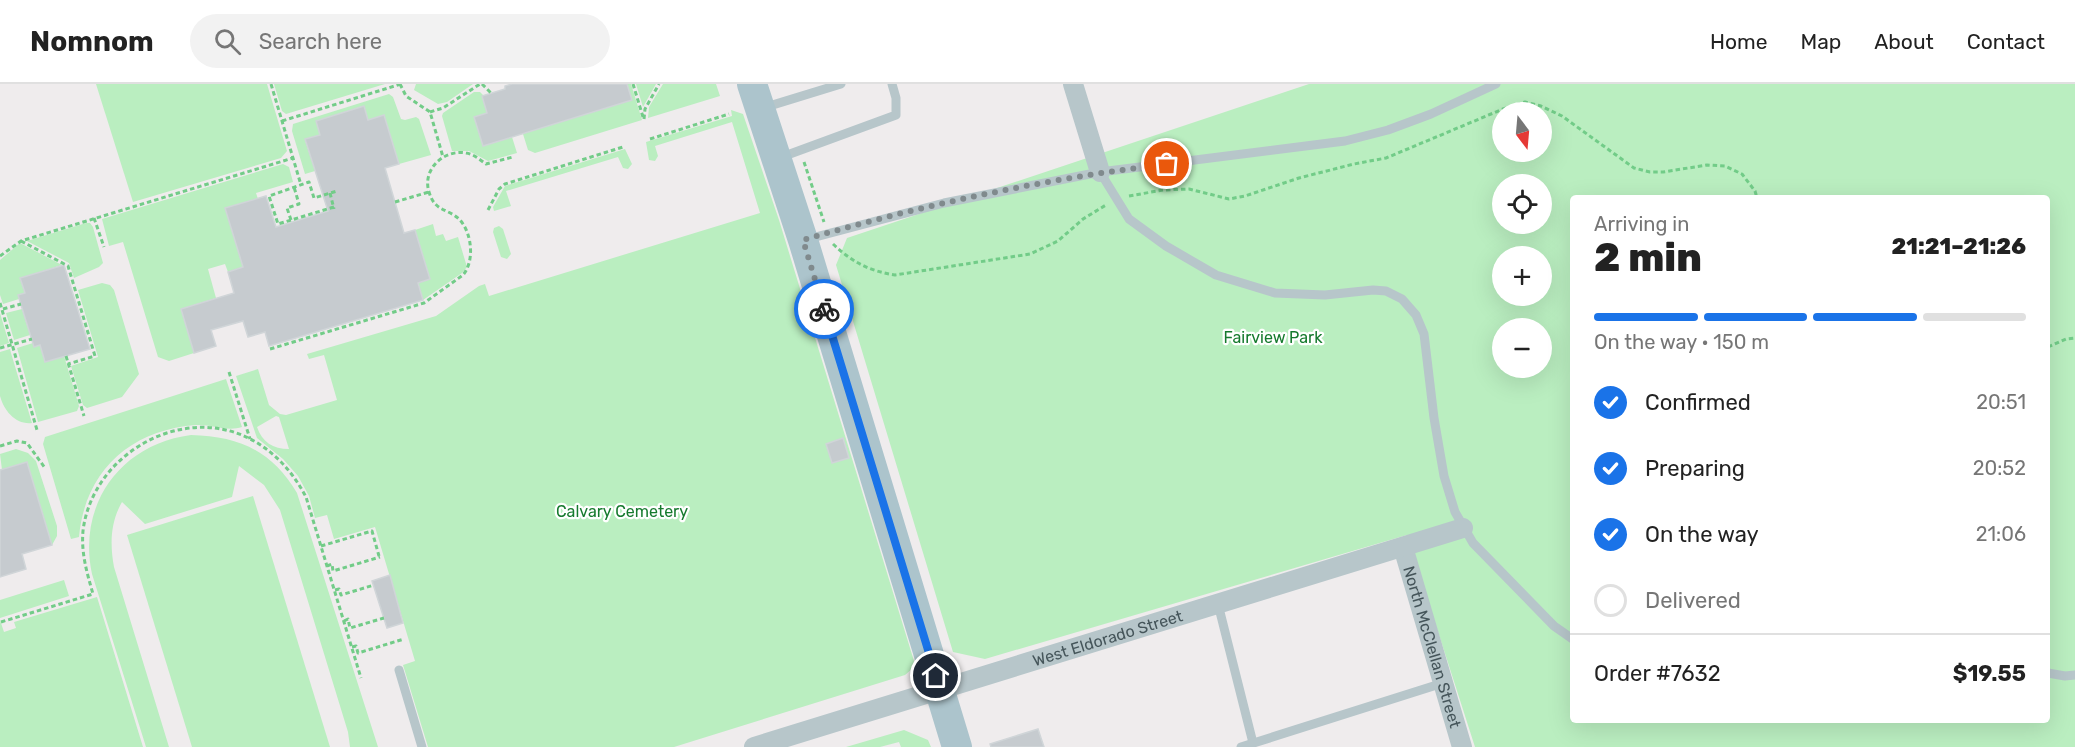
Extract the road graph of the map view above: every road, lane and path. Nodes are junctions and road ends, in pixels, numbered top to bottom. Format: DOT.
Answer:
graph roads {
  1 [pos="271,84"];
  2 [pos="400,84"];
  3 [pos="481,84"];
  4 [pos="633,84"];
  5 [pos="659,84"];
  6 [pos="841,84"];
  7 [pos="892,84"];
  8 [pos="1073,84"];
  9 [pos="1496,84"];
  10 [pos="490,93"];
  11 [pos="756,96"];
  12 [pos="430,112"];
  13 [pos="729,114"];
  14 [pos="282,121"];
  15 [pos="650,139"];
  16 [pos="622,147"];
  17 [pos="443,157"];
  18 [pos="513,157"];
  19 [pos="293,158"];
  20 [pos="777,159"];
  21 [pos="1100,172"];
  22 [pos="301,185"];
  23 [pos="294,187"];
  24 [pos="337,191"];
  25 [pos="429,192"];
  26 [pos="330,194"];
  27 [pos="1756,195"];
  28 [pos="1127,196"];
  29 [pos="395,202"];
  30 [pos="1103,207"];
  31 [pos="488,210"];
  32 [pos="94,218"];
  33 [pos="291,220"];
  34 [pos="803,240"];
  35 [pos="21,241"];
  36 [pos="104,247"];
  37 [pos="836,248"];
  38 [pos="0,256"];
  39 [pos="0,303"];
  40 [pos="21,304"];
  41 [pos="1,310"];
  42 [pos="2075,338"];
  43 [pos="32,339"];
  44 [pos="12,345"];
  45 [pos="2050,346"];
  46 [pos="0,348"];
  47 [pos="270,349"];
  48 [pos="66,356"];
  49 [pos="68,364"];
  50 [pos="229,372"];
  51 [pos="84,416"];
  52 [pos="37,430"];
  53 [pos="250,439"];
  54 [pos="0,446"];
  55 [pos="45,468"];
  56 [pos="1463,528"];
  57 [pos="321,546"];
  58 [pos="1403,547"];
  59 [pos="327,566"];
  60 [pos="374,585"];
  61 [pos="334,590"];
  62 [pos="1218,604"];
  63 [pos="384,618"];
  64 [pos="344,621"];
  65 [pos="1,622"];
  66 [pos="1570,637"];
  67 [pos="404,639"];
  68 [pos="352,647"];
  69 [pos="399,670"];
  70 [pos="2050,673"];
  71 [pos="2075,675"];
  72 [pos="361,678"];
  73 [pos="1443,683"];
  74 [pos="940,689"];
  75 [pos="1253,743"];
  76 [pos="422,747"];
  77 [pos="754,747"];
  78 [pos="957,747"];
  79 [pos="1241,747"];
  80 [pos="1462,747"];
  1 -- 14 [label="path"];
  2 -- 12 [label="path"];
  2 -- 14 [label="path"];
  3 -- 10 [label="path"];
  3 -- 12 [label="path"];
  4 -- 5 [label="path"];
  6 -- 11 [label="lane"];
  7 -- 20 [label="lane"];
  8 -- 21 [label="street"];
  9 -- 21 [label="lane"];
  11 -- 20 [label="main road"];
  12 -- 17 [label="path"];
  13 -- 15 [label="path"];
  14 -- 19 [label="path"];
  16 -- 31 [label="path"];
  17 -- 18 [label="path"];
  17 -- 25 [label="path"];
  19 -- 22 [label="path"];
  19 -- 32 [label="path"];
  20 -- 34 [label="main road"];
  21 -- 34 [label="lane"];
  21 -- 56 [label="lane"];
  22 -- 23 [label="path"];
  22 -- 26 [label="path"];
  23 -- 33 [label="path"];
  23 -- 33 [label="path"];
  24 -- 26 [label="path"];
  25 -- 29 [label="path"];
  25 -- 47 [label="path"];
  26 -- 33 [label="path"];
  27 -- 28 [label="path"];
  30 -- 37 [label="path"];
  32 -- 35 [label="path"];
  32 -- 36 [label="path"];
  34 -- 74 [label="main road"];
  35 -- 38 [label="path"];
  35 -- 49 [label="path"];
  39 -- 41 [label="path"];
  40 -- 41 [label="path"];
  41 -- 44 [label="path"];
  42 -- 45 [label="path"];
  43 -- 44 [label="path"];
  44 -- 46 [label="path"];
  44 -- 52 [label="path"];
  48 -- 49 [label="path"];
  49 -- 51 [label="path"];
  50 -- 53 [label="path"];
  53 -- 57 [label="path"];
  53 -- 65 [label="path"];
  54 -- 55 [label="path"];
  56 -- 58 [label="street, West Eldorado Street"];
  56 -- 66 [label="lane"];
  57 -- 59 [label="path"];
  57 -- 59 [label="path"];
  58 -- 62 [label="street, West Eldorado Street"];
  58 -- 73 [label="street, North McClellan Street"];
  59 -- 61 [label="path"];
  60 -- 61 [label="path"];
  61 -- 64 [label="path"];
  62 -- 74 [label="street, West Eldorado Street"];
  62 -- 75 [label="lane"];
  63 -- 64 [label="path"];
  64 -- 68 [label="path"];
  67 -- 68 [label="path"];
  68 -- 72 [label="path"];
  69 -- 76 [label="lane"];
  70 -- 71 [label="lane"];
  73 -- 75 [label="lane"];
  73 -- 80 [label="street, North McClellan Street"];
  74 -- 77 [label="street, West Eldorado Street"];
  74 -- 78 [label="main road"];
  75 -- 79 [label="lane"];
}
